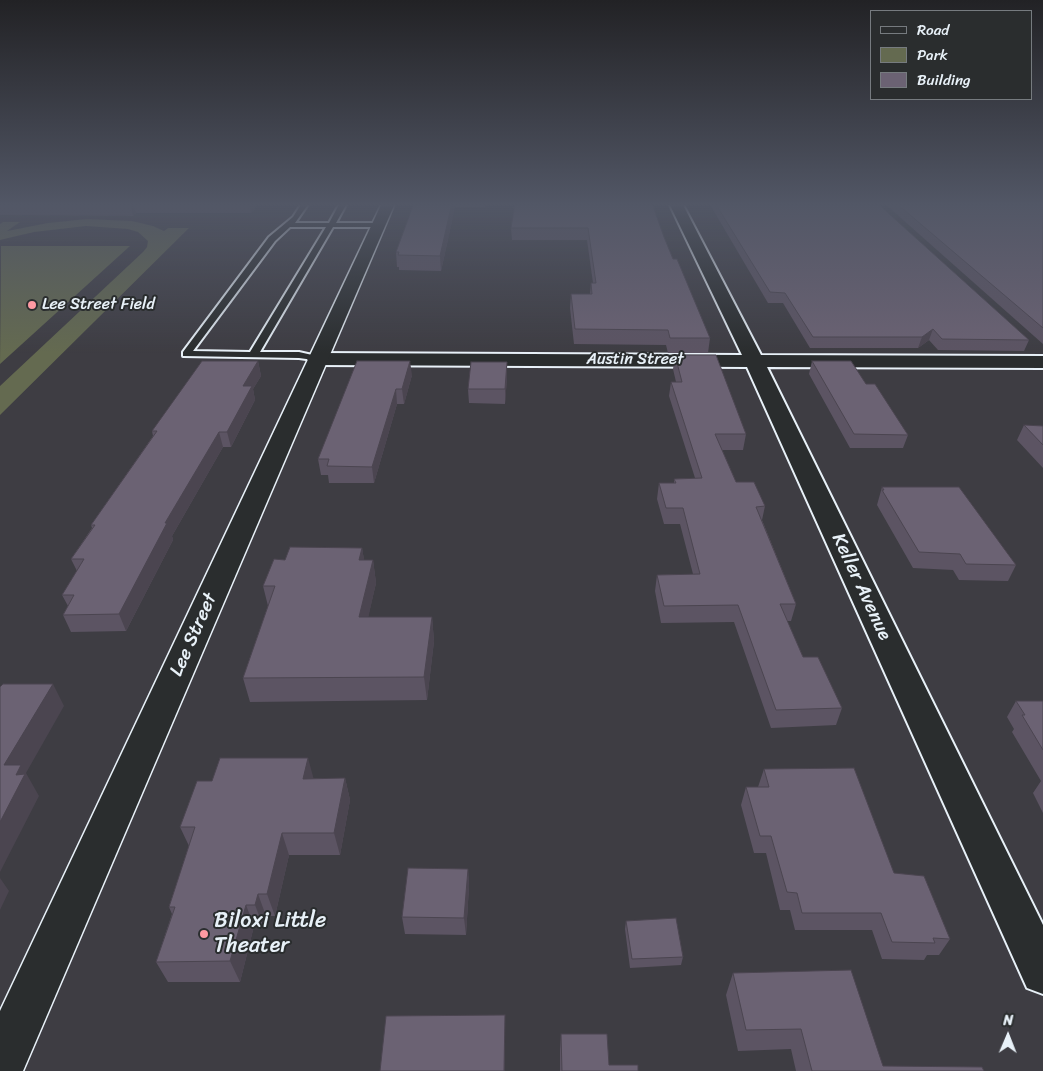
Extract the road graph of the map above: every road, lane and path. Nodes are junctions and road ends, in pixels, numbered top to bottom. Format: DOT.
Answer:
graph roads {
  1 [pos="262,253"];
  2 [pos="314,253"];
  3 [pos="366,253"];
  4 [pos="700,253"];
  5 [pos="253,355"];
  6 [pos="1041,356"];
  7 [pos="317,359"];
  8 [pos="754,360"];
  9 [pos="1043,972"];
  10 [pos="0,1066"];
  1 -- 5 [label="lane"];
  2 -- 5 [label="lane"];
  3 -- 7 [label="street, Lee Street"];
  4 -- 8 [label="street, Keller Avenue"];
  5 -- 7 [label="lane"];
  6 -- 8 [label="street, Austin Street"];
  7 -- 8 [label="street, Austin Street"];
  7 -- 10 [label="street, Lee Street"];
  8 -- 9 [label="street, Keller Avenue"];
}
